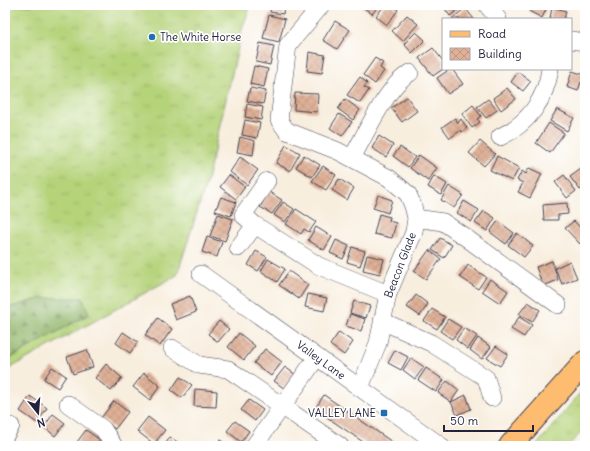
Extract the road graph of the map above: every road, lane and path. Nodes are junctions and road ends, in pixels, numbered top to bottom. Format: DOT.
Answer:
graph roads {
  1 [pos="487,5"];
  2 [pos="320,7"];
  3 [pos="497,18"];
  4 [pos="572,40"];
  5 [pos="585,42"];
  6 [pos="550,70"];
  7 [pos="410,72"];
  8 [pos="500,137"];
  9 [pos="352,158"];
  10 [pos="267,181"];
  11 [pos="416,218"];
  12 [pos="255,225"];
  13 [pos="238,248"];
  14 [pos="201,274"];
  15 [pos="388,294"];
  16 [pos="558,305"];
  17 [pos="382,321"];
  18 [pos="172,348"];
  19 [pos="317,357"];
  20 [pos="585,362"];
  21 [pos="360,388"];
  22 [pos="492,398"];
  23 [pos="68,404"];
  24 [pos="283,406"];
  25 [pos="114,446"];
  26 [pos="254,446"];
  27 [pos="340,446"];
  28 [pos="441,446"];
  29 [pos="510,446"];
  1 -- 3 [label="street"];
  2 -- 9 [label="street, Beacon Glade"];
  4 -- 5 [label="street"];
  6 -- 8 [label="street"];
  7 -- 9 [label="street"];
  9 -- 11 [label="street, Beacon Glade"];
  10 -- 12 [label="street"];
  11 -- 15 [label="street, Beacon Glade"];
  11 -- 16 [label="street"];
  12 -- 13 [label="street"];
  12 -- 15 [label="street"];
  14 -- 19 [label="street, Valley Lane"];
  15 -- 17 [label="street, Beacon Glade"];
  17 -- 21 [label="street, Beacon Glade"];
  17 -- 22 [label="street"];
  18 -- 24 [label="street"];
  19 -- 21 [label="street, Valley Lane"];
  19 -- 24 [label="street"];
  20 -- 29 [label="main road"];
  21 -- 28 [label="street, Valley Lane"];
  23 -- 25 [label="street"];
  24 -- 26 [label="street"];
  24 -- 27 [label="street"];
}
